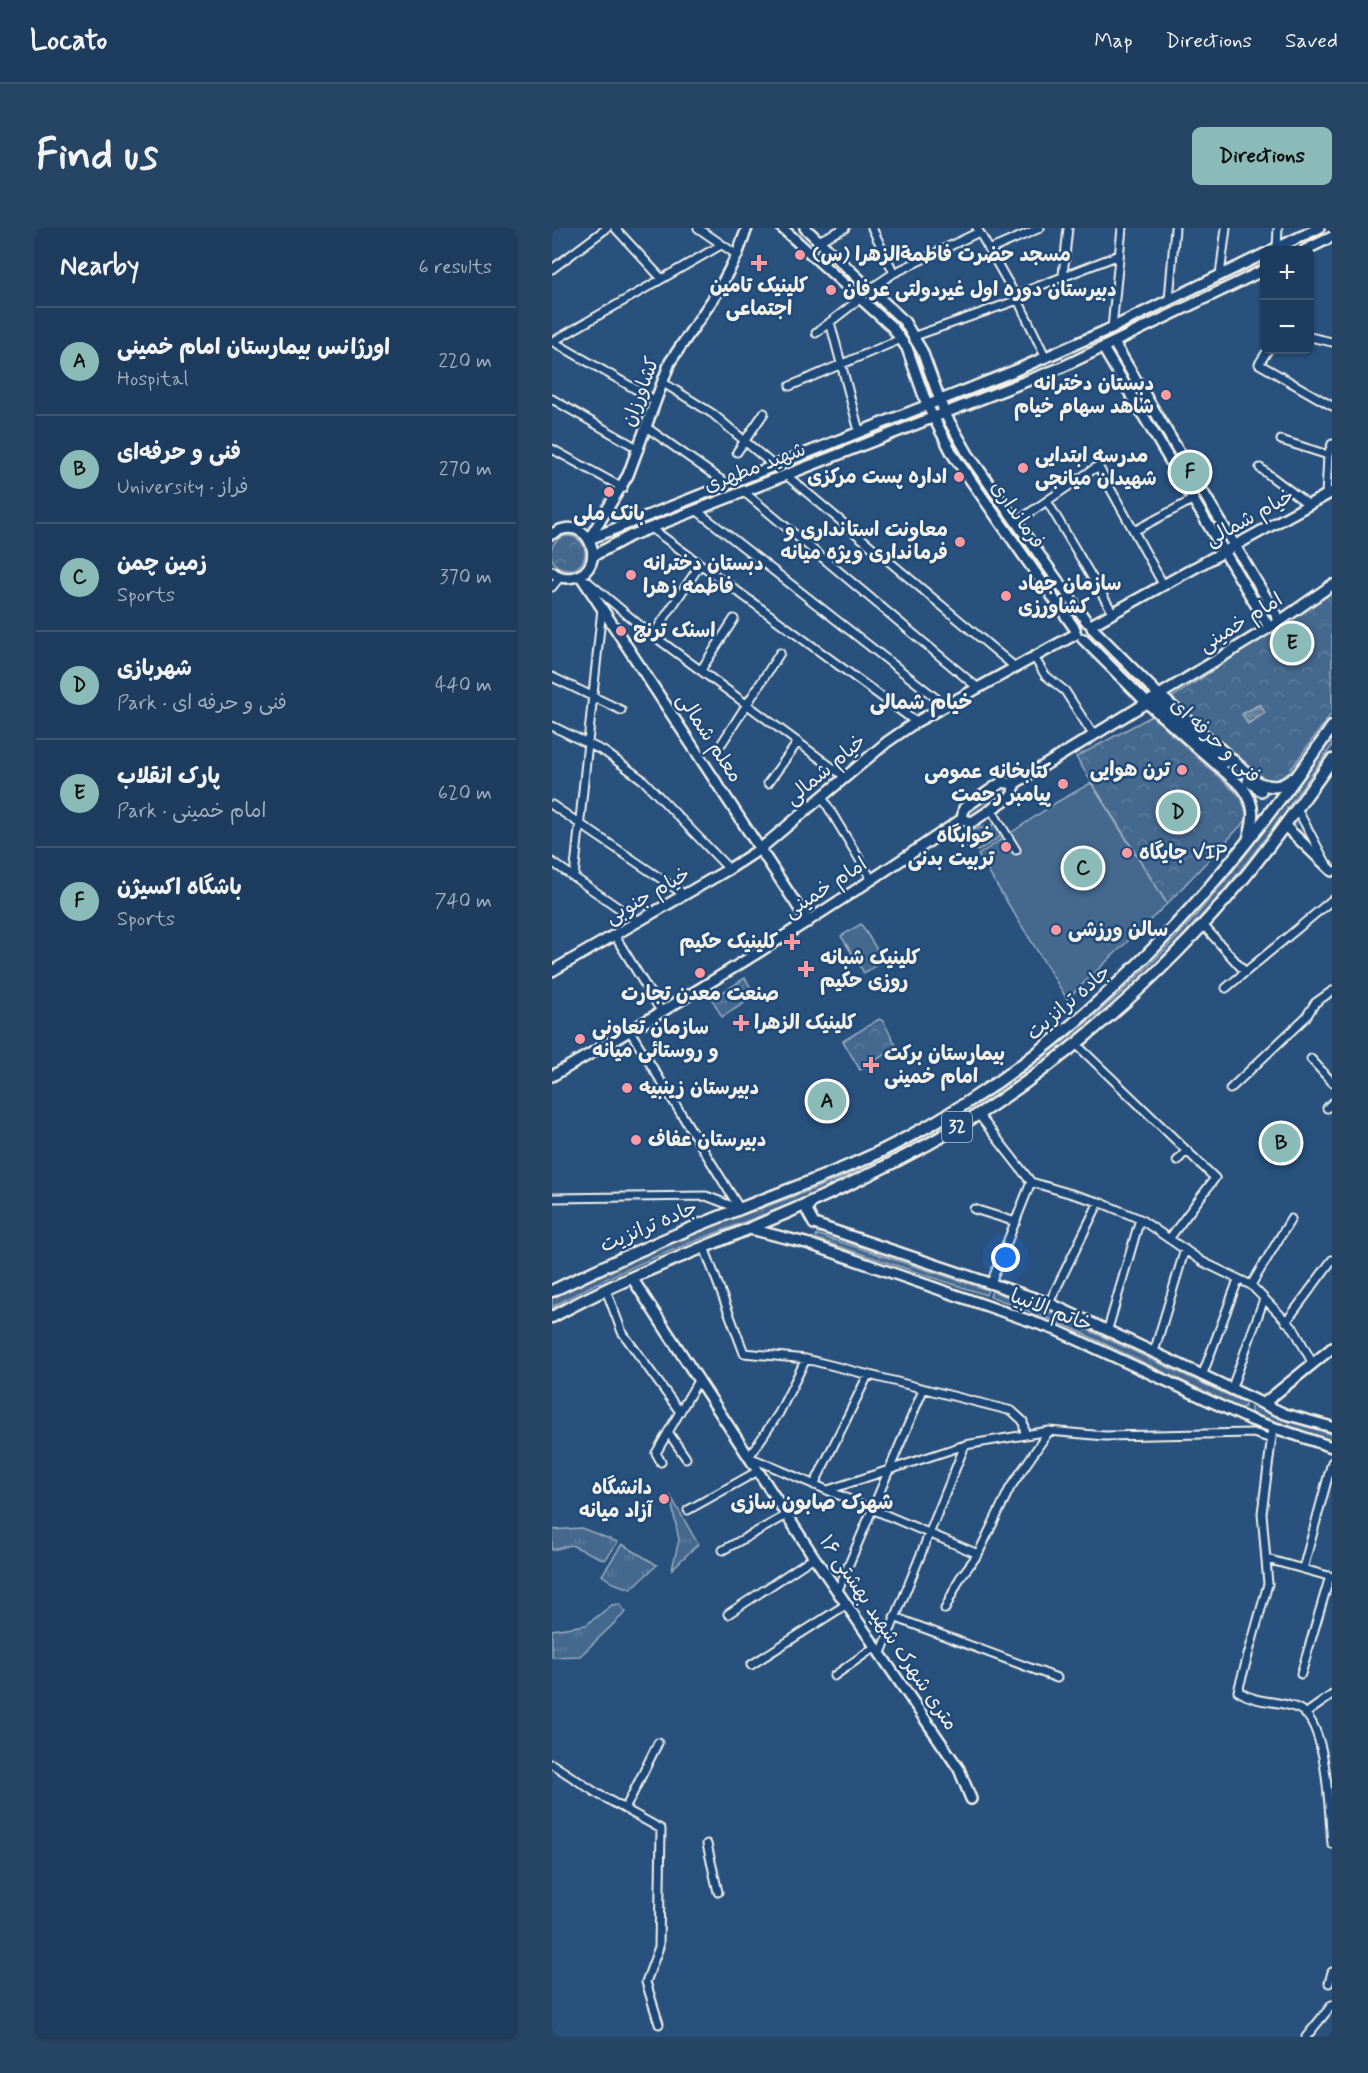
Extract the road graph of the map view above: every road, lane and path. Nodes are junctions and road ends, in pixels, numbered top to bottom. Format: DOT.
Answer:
graph roads {
  1 [pos="607,228"];
  2 [pos="615,228"];
  3 [pos="698,228"];
  4 [pos="747,228"];
  5 [pos="782,228"];
  6 [pos="805,228"];
  7 [pos="845,228"];
  8 [pos="872,228"];
  9 [pos="1040,228"];
  10 [pos="1068,228"];
  11 [pos="1122,228"];
  12 [pos="1175,228"];
  13 [pos="1226,228"];
  14 [pos="1278,228"];
  15 [pos="1319,228"];
  16 [pos="978,230"];
  17 [pos="1305,232"];
  18 [pos="1332,237"];
  19 [pos="818,241"];
  20 [pos="720,245"];
  21 [pos="1275,246"];
  22 [pos="1279,246"];
  23 [pos="1313,246"];
  24 [pos="989,250"];
  25 [pos="737,255"];
  26 [pos="1119,255"];
  27 [pos="1260,256"];
  28 [pos="552,269"];
  29 [pos="1260,272"];
  30 [pos="894,273"];
  31 [pos="1063,275"];
  32 [pos="1220,276"];
  33 [pos="662,279"];
  34 [pos="870,289"];
  35 [pos="861,298"];
  36 [pos="1017,298"];
  37 [pos="1169,300"];
  38 [pos="830,322"];
  39 [pos="1112,328"];
  40 [pos="816,333"];
  41 [pos="915,336"];
  42 [pos="1314,338"];
  43 [pos="901,339"];
  44 [pos="552,342"];
  45 [pos="1332,342"];
  46 [pos="1114,343"];
  47 [pos="1103,348"];
  48 [pos="1265,354"];
  49 [pos="1046,358"];
  50 [pos="841,364"];
  51 [pos="662,382"];
  52 [pos="790,386"];
  53 [pos="552,399"];
  54 [pos="939,400"];
  55 [pos="656,401"];
  56 [pos="927,405"];
  57 [pos="1332,406"];
  58 [pos="764,413"];
  59 [pos="945,414"];
  60 [pos="933,418"];
  61 [pos="646,427"];
  62 [pos="859,431"];
  63 [pos="1281,440"];
  64 [pos="745,441"];
  65 [pos="1332,444"];
  66 [pos="552,449"];
  67 [pos="639,449"];
  68 [pos="737,452"];
  69 [pos="1328,455"];
  70 [pos="773,465"];
  71 [pos="1260,468"];
  72 [pos="786,475"];
  73 [pos="727,484"];
  74 [pos="623,488"];
  75 [pos="743,492"];
  76 [pos="1329,494"];
  77 [pos="1192,500"];
  78 [pos="1047,501"];
  79 [pos="1309,505"];
  80 [pos="1006,507"];
  81 [pos="696,510"];
  82 [pos="996,514"];
  83 [pos="1017,522"];
  84 [pos="651,528"];
  85 [pos="1134,531"];
  86 [pos="552,532"];
  87 [pos="589,539"];
  88 [pos="1234,547"];
  89 [pos="1224,553"];
  90 [pos="593,556"];
  91 [pos="700,564"];
  92 [pos="555,574"];
  93 [pos="580,575"];
  94 [pos="1058,582"];
  95 [pos="1332,585"];
  96 [pos="552,586"];
  97 [pos="1164,586"];
  98 [pos="1048,590"];
  99 [pos="602,608"];
  100 [pos="1113,613"];
  101 [pos="734,619"];
  102 [pos="1280,621"];
  103 [pos="1090,625"];
  104 [pos="1269,627"];
  105 [pos="1078,634"];
  106 [pos="653,635"];
  107 [pos="780,653"];
  108 [pos="1034,657"];
  109 [pos="1015,667"];
  110 [pos="701,670"];
  111 [pos="552,677"];
  112 [pos="978,688"];
  113 [pos="591,697"];
  114 [pos="1153,699"];
  115 [pos="747,704"];
  116 [pos="946,706"];
  117 [pos="621,710"];
  118 [pos="916,723"];
  119 [pos="552,726"];
  120 [pos="1332,727"];
  121 [pos="1094,736"];
  122 [pos="588,742"];
  123 [pos="798,742"];
  124 [pos="722,743"];
  125 [pos="1332,760"];
  126 [pos="1299,773"];
  127 [pos="845,777"];
  128 [pos="768,783"];
  129 [pos="1014,784"];
  130 [pos="1261,791"];
  131 [pos="822,797"];
  132 [pos="552,805"];
  133 [pos="991,809"];
  134 [pos="1297,809"];
  135 [pos="962,819"];
  136 [pos="581,824"];
  137 [pos="1285,826"];
  138 [pos="1247,844"];
  139 [pos="760,849"];
  140 [pos="1016,850"];
  141 [pos="552,862"];
  142 [pos="1329,867"];
  143 [pos="729,870"];
  144 [pos="574,877"];
  145 [pos="872,880"];
  146 [pos="685,895"];
  147 [pos="1332,900"];
  148 [pos="639,922"];
  149 [pos="808,922"];
  150 [pos="1203,925"];
  151 [pos="615,936"];
  152 [pos="552,971"];
  153 [pos="1245,972"];
  154 [pos="1226,988"];
  155 [pos="1332,990"];
  156 [pos="662,1011"];
  157 [pos="630,1031"];
  158 [pos="1075,1043"];
  159 [pos="1311,1059"];
  160 [pos="552,1076"];
  161 [pos="1332,1082"];
  162 [pos="1230,1089"];
  163 [pos="978,1114"];
  164 [pos="1186,1151"];
  165 [pos="1177,1161"];
  166 [pos="1031,1182"];
  167 [pos="552,1198"];
  168 [pos="811,1202"];
  169 [pos="1099,1202"];
  170 [pos="740,1209"];
  171 [pos="974,1209"];
  172 [pos="1140,1219"];
  173 [pos="1291,1219"];
  174 [pos="1016,1222"];
  175 [pos="814,1224"];
  176 [pos="750,1229"];
  177 [pos="1169,1239"];
  178 [pos="806,1243"];
  179 [pos="704,1247"];
  180 [pos="1185,1250"];
  181 [pos="1332,1260"];
  182 [pos="632,1278"];
  183 [pos="1238,1280"];
  184 [pos="991,1283"];
  185 [pos="1251,1285"];
  186 [pos="606,1290"];
  187 [pos="552,1291"];
  188 [pos="1264,1299"];
  189 [pos="1049,1303"];
  190 [pos="552,1317"];
  191 [pos="1286,1322"];
  192 [pos="1108,1329"];
  193 [pos="1332,1348"];
  194 [pos="1154,1352"];
  195 [pos="806,1359"];
  196 [pos="1313,1364"];
  197 [pos="1184,1366"];
  198 [pos="868,1375"];
  199 [pos="1202,1376"];
  200 [pos="699,1379"];
  201 [pos="1176,1384"];
  202 [pos="923,1390"];
  203 [pos="1231,1390"];
  204 [pos="1263,1404"];
  205 [pos="680,1412"];
  206 [pos="1332,1427"];
  207 [pos="1273,1428"];
  208 [pos="1049,1431"];
  209 [pos="668,1432"];
  210 [pos="1025,1435"];
  211 [pos="1272,1439"];
  212 [pos="965,1445"];
  213 [pos="1332,1446"];
  214 [pos="749,1457"];
  215 [pos="686,1458"];
  216 [pos="661,1462"];
  217 [pos="1332,1462"];
  218 [pos="889,1470"];
  219 [pos="758,1471"];
  220 [pos="814,1485"];
  221 [pos="828,1490"];
  222 [pos="873,1509"];
  223 [pos="688,1510"];
  224 [pos="787,1515"];
  225 [pos="930,1534"];
  226 [pos="723,1550"];
  227 [pos="978,1554"];
  228 [pos="814,1557"];
  229 [pos="1267,1559"];
  230 [pos="1303,1569"];
  231 [pos="1331,1577"];
  232 [pos="838,1590"];
  233 [pos="847,1604"];
  234 [pos="945,1609"];
  235 [pos="728,1614"];
  236 [pos="894,1617"];
  237 [pos="878,1650"];
  238 [pos="751,1665"];
  239 [pos="1301,1674"];
  240 [pos="834,1676"];
  241 [pos="1057,1678"];
  242 [pos="1332,1695"];
  243 [pos="1305,1714"];
  244 [pos="658,1743"];
  245 [pos="552,1764"];
  246 [pos="972,1799"];
  247 [pos="625,1809"];
  248 [pos="1332,1844"];
  249 [pos="707,1845"];
  250 [pos="718,1892"];
  251 [pos="1332,1972"];
  252 [pos="1329,1983"];
  253 [pos="1332,2005"];
  254 [pos="659,2024"];
  255 [pos="1306,2037"];
  1 -- 28 [label="street"];
  2 -- 33 [label="street"];
  3 -- 20 [label="street"];
  4 -- 25 [label="main road, کشاورزان"];
  5 -- 35 [label="main road"];
  6 -- 19 [label="main road"];
  7 -- 19 [label="street"];
  8 -- 30 [label="street"];
  9 -- 24 [label="street"];
  10 -- 31 [label="street"];
  11 -- 26 [label="street"];
  12 -- 37 [label="street"];
  13 -- 32 [label="street"];
  14 -- 21 [label="street"];
  15 -- 17 [label="main road"];
  16 -- 24 [label="street"];
  16 -- 30 [label="street"];
  17 -- 22 [label="main road"];
  18 -- 23 [label="main road"];
  19 -- 34 [label="main road"];
  20 -- 25 [label="street"];
  20 -- 33 [label="street"];
  24 -- 36 [label="street"];
  25 -- 51 [label="main road, کشاورزان"];
  26 -- 31 [label="street"];
  26 -- 39 [label="street"];
  27 -- 32 [label="main road"];
  29 -- 46 [label="main road"];
  30 -- 34 [label="street"];
  31 -- 36 [label="street"];
  32 -- 37 [label="main road"];
  33 -- 44 [label="street"];
  34 -- 35 [label="main road"];
  34 -- 41 [label="main road"];
  35 -- 38 [label="street"];
  35 -- 43 [label="main road"];
  36 -- 41 [label="street"];
  36 -- 49 [label="street"];
  37 -- 39 [label="main road"];
  38 -- 40 [label="street"];
  38 -- 50 [label="street"];
  39 -- 49 [label="main road"];
  41 -- 54 [label="main road"];
  42 -- 45 [label="street"];
  43 -- 50 [label="street"];
  43 -- 56 [label="main road"];
  44 -- 55 [label="street"];
  46 -- 47 [label="main road"];
  46 -- 88 [label="main road"];
  47 -- 59 [label="main road"];
  47 -- 77 [label="main road"];
  48 -- 57 [label="street"];
  49 -- 54 [label="main road"];
  50 -- 52 [label="street"];
  50 -- 62 [label="street"];
  51 -- 55 [label="main road, کشاورزان"];
  51 -- 64 [label="street"];
  53 -- 67 [label="street"];
  54 -- 56 [label="main road, شهید مطهری"];
  54 -- 59 [label="main road, فرمانداری"];
  55 -- 61 [label="main road, کشاورزان"];
  56 -- 60 [label="main road, فرمانداری"];
  56 -- 62 [label="main road, شهید مطهری"];
  58 -- 64 [label="street"];
  59 -- 60 [label="main road, شهید مطهری"];
  59 -- 80 [label="main road, فرمانداری"];
  60 -- 72 [label="main road, شهید مطهری"];
  60 -- 82 [label="main road, فرمانداری"];
  61 -- 67 [label="main road, کشاورزان"];
  61 -- 73 [label="street"];
  62 -- 70 [label="main road, شهید مطهری"];
  63 -- 69 [label="street"];
  64 -- 68 [label="street"];
  64 -- 70 [label="street"];
  65 -- 69 [label="street"];
  66 -- 74 [label="street"];
  67 -- 74 [label="main road, کشاورزان"];
  69 -- 76 [label="street"];
  70 -- 73 [label="main road, شهید مطهری"];
  71 -- 79 [label="street"];
  72 -- 75 [label="main road, شهید مطهری"];
  72 -- 109 [label="street"];
  73 -- 87 [label="main road, شهید مطهری"];
  74 -- 87 [label="main road, کشاورزان"];
  75 -- 81 [label="main road, شهید مطهری"];
  75 -- 112 [label="street"];
  76 -- 79 [label="main road, خیام شمالی"];
  77 -- 85 [label="street"];
  77 -- 89 [label="main road"];
  78 -- 83 [label="street"];
  78 -- 85 [label="street"];
  78 -- 100 [label="street"];
  79 -- 88 [label="main road, خیام شمالی"];
  80 -- 82 [label="main road"];
  80 -- 83 [label="main road, فرمانداری"];
  81 -- 84 [label="main road, شهید مطهری"];
  81 -- 116 [label="street"];
  82 -- 98 [label="main road, فرمانداری"];
  83 -- 94 [label="main road, فرمانداری"];
  84 -- 90 [label="main road, شهید مطهری"];
  84 -- 91 [label="street"];
  85 -- 97 [label="street"];
  86 -- 87 [label="main road"];
  87 -- 90 [label="main road"];
  88 -- 89 [label="main road, خیام شمالی"];
  88 -- 102 [label="main road"];
  89 -- 97 [label="main road, خیام شمالی"];
  89 -- 104 [label="main road"];
  90 -- 93 [label="main road"];
  91 -- 106 [label="street"];
  91 -- 118 [label="street"];
  92 -- 93 [label="main road"];
  92 -- 96 [label="street"];
  93 -- 99 [label="main road, معلم شمالی"];
  93 -- 106 [label="street"];
  94 -- 98 [label="main road"];
  94 -- 103 [label="main road, فرمانداری"];
  95 -- 102 [label="main road, امام خمینی"];
  97 -- 100 [label="main road, خیام شمالی"];
  98 -- 105 [label="main road, فرمانداری"];
  99 -- 113 [label="street"];
  99 -- 139 [label="main road, معلم شمالی"];
  100 -- 103 [label="main road, خیام شمالی"];
  101 -- 110 [label="street"];
  102 -- 104 [label="main road, امام خمینی"];
  103 -- 105 [label="main road"];
  103 -- 105 [label="main road, خیام شمالی"];
  103 -- 114 [label="main road, فرمانداری"];
  104 -- 114 [label="main road, امام خمینی"];
  105 -- 108 [label="main road, خیام شمالی"];
  105 -- 114 [label="main road, فرمانداری"];
  106 -- 110 [label="street"];
  107 -- 115 [label="street"];
  108 -- 109 [label="main road, خیام شمالی"];
  108 -- 121 [label="street"];
  109 -- 112 [label="main road, خیام شمالی"];
  110 -- 115 [label="street"];
  111 -- 113 [label="street"];
  112 -- 116 [label="main road, خیام شمالی"];
  113 -- 117 [label="street"];
  113 -- 122 [label="street"];
  114 -- 121 [label="main road, امام خمینی"];
  114 -- 126 [label="main road"];
  114 -- 130 [label="main road"];
  114 -- 138 [label="main road, فنی و حرفه ای"];
  115 -- 123 [label="street"];
  115 -- 124 [label="street"];
  116 -- 118 [label="main road, خیام شمالی"];
  118 -- 127 [label="main road, خیام شمالی"];
  119 -- 122 [label="street"];
  120 -- 126 [label="main road, جاده ترانزیت / 32"];
  121 -- 129 [label="main road, امام خمینی"];
  122 -- 136 [label="street"];
  122 -- 143 [label="street"];
  123 -- 127 [label="street"];
  123 -- 128 [label="street"];
  125 -- 134 [label="main road, جاده ترانزیت / 32"];
  126 -- 138 [label="main road, جاده ترانزیت / 32"];
  127 -- 131 [label="main road, خیام شمالی"];
  129 -- 133 [label="main road"];
  129 -- 135 [label="main road"];
  131 -- 139 [label="main road, خیام شمالی"];
  131 -- 145 [label="street"];
  132 -- 136 [label="street"];
  133 -- 135 [label="main road"];
  133 -- 140 [label="street"];
  134 -- 137 [label="main road, جاده ترانزیت / 32"];
  134 -- 142 [label="street"];
  135 -- 145 [label="main road, امام خمینی"];
  136 -- 144 [label="street"];
  136 -- 146 [label="street"];
  137 -- 142 [label="main road"];
  137 -- 150 [label="main road, جاده ترانزیت / 32"];
  138 -- 170 [label="main road, جاده ترانزیت / 32"];
  139 -- 143 [label="main road, خیام جنوبی"];
  139 -- 149 [label="main road, معلم شمالی"];
  141 -- 144 [label="street"];
  143 -- 146 [label="main road, خیام جنوبی"];
  144 -- 148 [label="street"];
  145 -- 149 [label="main road, امام خمینی"];
  146 -- 148 [label="main road, خیام جنوبی"];
  147 -- 153 [label="street"];
  148 -- 151 [label="main road, خیام جنوبی"];
  149 -- 156 [label="main road, امام خمینی"];
  150 -- 153 [label="street"];
  150 -- 158 [label="main road, جاده ترانزیت / 32"];
  151 -- 152 [label="main road, خیام جنوبی"];
  151 -- 156 [label="street"];
  153 -- 154 [label="street"];
  155 -- 162 [label="street"];
  156 -- 157 [label="main road, امام خمینی"];
  157 -- 160 [label="main road, امام خمینی"];
  157 -- 170 [label="street"];
  158 -- 163 [label="main road, جاده ترانزیت / 32"];
  158 -- 164 [label="street"];
  159 -- 161 [label="street"];
  163 -- 166 [label="street"];
  163 -- 168 [label="main road, جاده ترانزیت / 32"];
  164 -- 165 [label="street"];
  164 -- 177 [label="street"];
  166 -- 169 [label="street"];
  166 -- 174 [label="street"];
  167 -- 170 [label="street"];
  168 -- 175 [label="main road"];
  168 -- 176 [label="main road, جاده ترانزیت / 32"];
  169 -- 172 [label="street"];
  169 -- 189 [label="street"];
  170 -- 187 [label="main road, جاده ترانزیت / 32"];
  171 -- 174 [label="street"];
  172 -- 177 [label="street"];
  172 -- 192 [label="street"];
  173 -- 185 [label="street"];
  174 -- 184 [label="street"];
  175 -- 178 [label="main road"];
  175 -- 184 [label="main road, خاتم الانبیا"];
  176 -- 178 [label="main road, خاتم الانبیا"];
  176 -- 179 [label="main road, جاده ترانزیت / 32"];
  177 -- 180 [label="street"];
  178 -- 201 [label="main road, خاتم الانبیا"];
  179 -- 182 [label="main road, جاده ترانزیت / 32"];
  179 -- 195 [label="street"];
  180 -- 183 [label="street"];
  180 -- 194 [label="street"];
  181 -- 191 [label="street"];
  182 -- 186 [label="main road, جاده ترانزیت / 32"];
  182 -- 200 [label="main road, ۱۶ متری شهرک شهيد بهشتی"];
  183 -- 185 [label="street"];
  183 -- 199 [label="street"];
  184 -- 189 [label="main road, خاتم الانبیا"];
  185 -- 188 [label="street"];
  186 -- 190 [label="main road, جاده ترانزیت / 32"];
  186 -- 205 [label="street"];
  188 -- 191 [label="street"];
  188 -- 203 [label="street"];
  189 -- 192 [label="main road, خاتم الانبیا"];
  191 -- 196 [label="street"];
  192 -- 194 [label="main road, خاتم الانبیا"];
  193 -- 196 [label="main road"];
  194 -- 197 [label="main road, خاتم الانبیا"];
  195 -- 198 [label="street"];
  195 -- 214 [label="street"];
  196 -- 204 [label="main road"];
  197 -- 199 [label="main road, خاتم الانبیا"];
  197 -- 201 [label="main road"];
  198 -- 202 [label="street"];
  198 -- 220 [label="street"];
  199 -- 203 [label="main road, خاتم الانبیا"];
  200 -- 205 [label="street"];
  200 -- 214 [label="main road, ۱۶ متری شهرک شهيد بهشتی"];
  201 -- 207 [label="main road, خاتم الانبیا"];
  202 -- 210 [label="street"];
  202 -- 218 [label="street"];
  203 -- 204 [label="main road, خاتم الانبیا"];
  204 -- 206 [label="main road, خاتم الانبیا"];
  205 -- 209 [label="street"];
  207 -- 211 [label="street"];
  207 -- 213 [label="main road, خاتم الانبیا"];
  208 -- 210 [label="street"];
  208 -- 211 [label="street"];
  208 -- 227 [label="street"];
  209 -- 215 [label="street"];
  209 -- 216 [label="street"];
  210 -- 212 [label="street"];
  211 -- 229 [label="street"];
  212 -- 218 [label="street"];
  212 -- 225 [label="street"];
  214 -- 219 [label="main road, ۱۶ متری شهرک شهيد بهشتی"];
  214 -- 220 [label="street"];
  217 -- 230 [label="street"];
  218 -- 221 [label="street"];
  218 -- 222 [label="street"];
  219 -- 223 [label="street"];
  219 -- 224 [label="main road, ۱۶ متری شهرک شهيد بهشتی"];
  220 -- 221 [label="street"];
  221 -- 222 [label="street"];
  222 -- 225 [label="street"];
  222 -- 232 [label="street"];
  224 -- 226 [label="street"];
  224 -- 228 [label="main road, ۱۶ متری شهرک شهيد بهشتی"];
  225 -- 227 [label="street"];
  225 -- 236 [label="street"];
  227 -- 234 [label="street"];
  228 -- 232 [label="main road, ۱۶ متری شهرک شهيد بهشتی"];
  228 -- 235 [label="street"];
  229 -- 230 [label="street"];
  229 -- 243 [label="street"];
  230 -- 231 [label="street"];
  231 -- 239 [label="street"];
  232 -- 233 [label="main road, ۱۶ متری شهرک شهيد بهشتی"];
  233 -- 237 [label="main road, ۱۶ متری شهرک شهيد بهشتی"];
  233 -- 238 [label="street"];
  236 -- 237 [label="street"];
  236 -- 241 [label="street"];
  237 -- 240 [label="street"];
  237 -- 246 [label="main road, ۱۶ متری شهرک شهيد بهشتی"];
  242 -- 243 [label="street"];
  243 -- 248 [label="street"];
  244 -- 247 [label="street"];
  245 -- 247 [label="street"];
  247 -- 254 [label="street"];
  249 -- 250 [label="street"];
  251 -- 252 [label="street"];
  253 -- 255 [label="street"];
}
